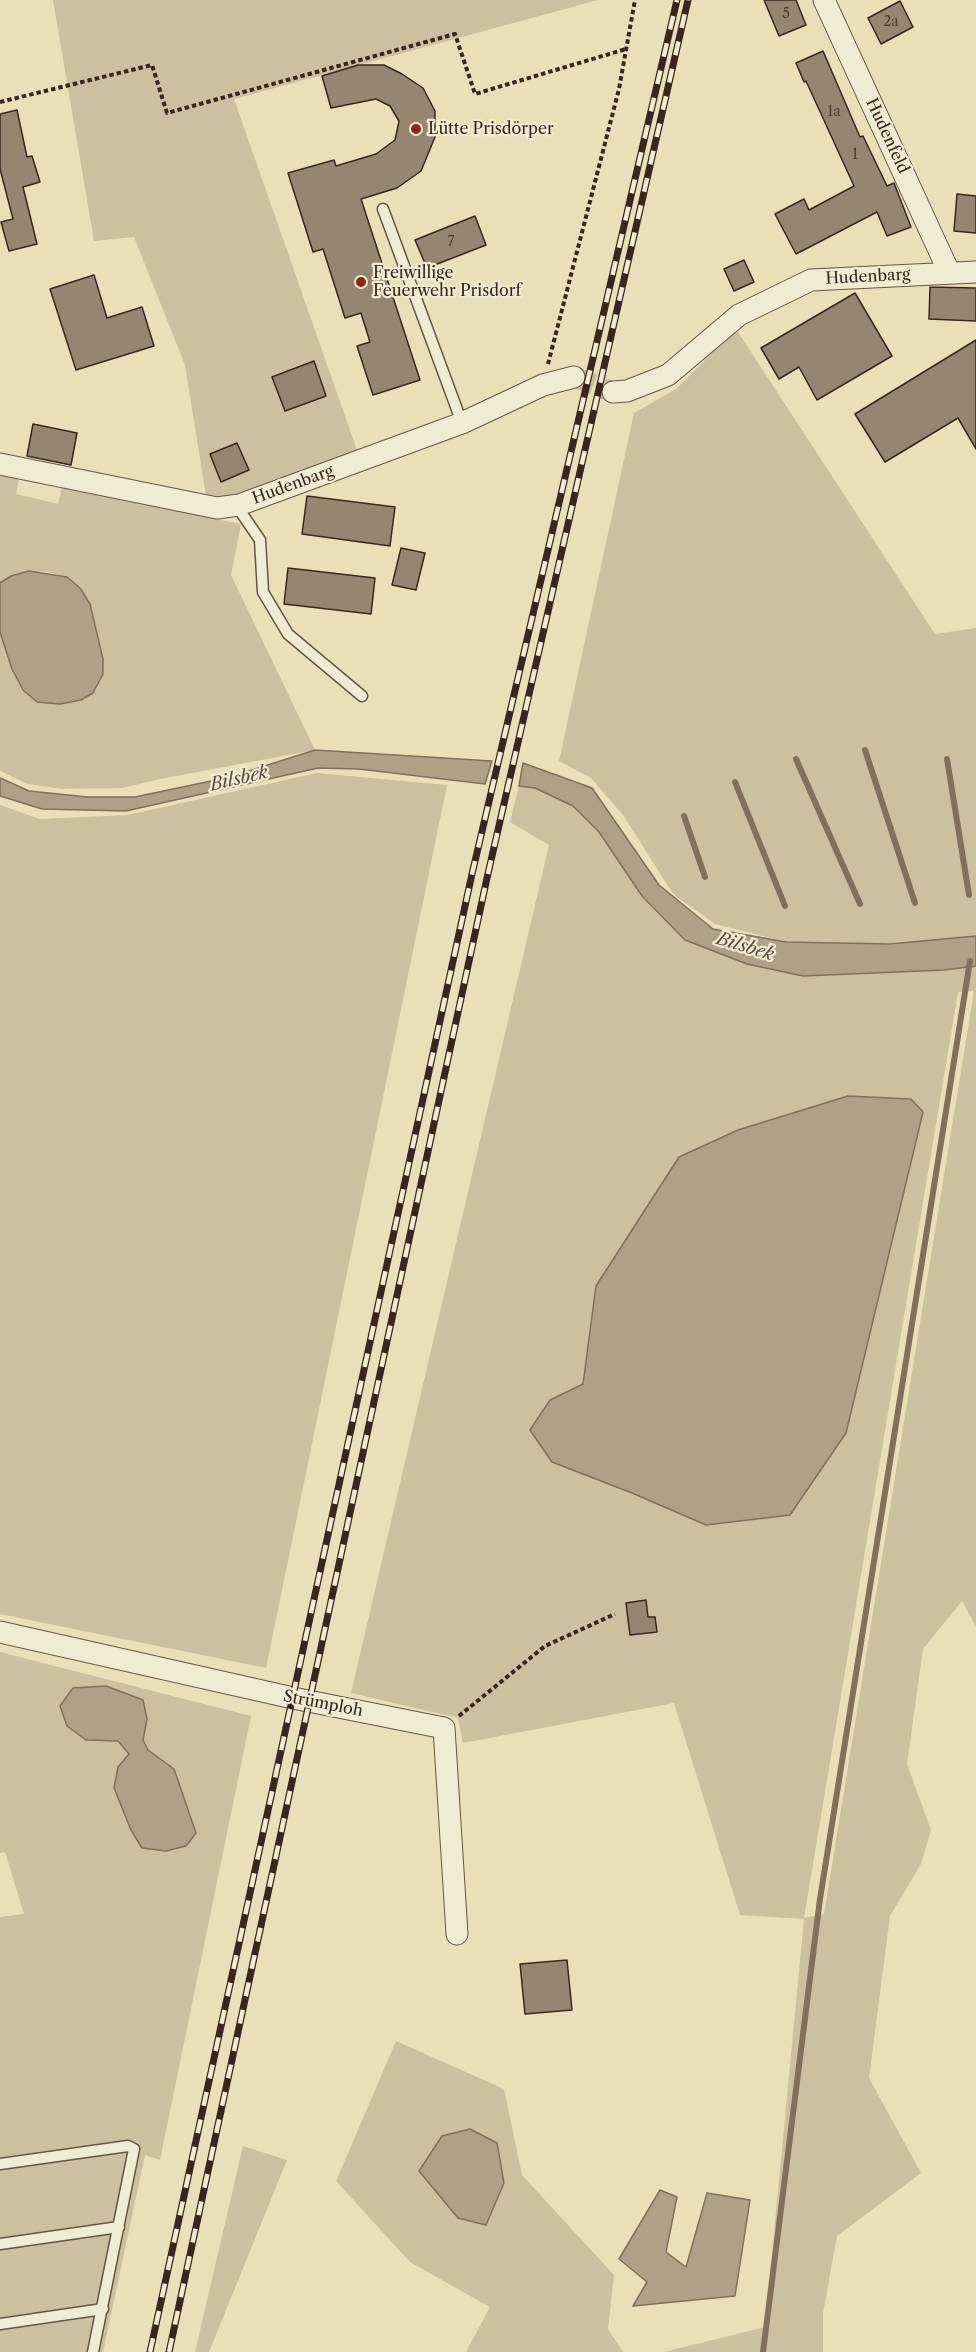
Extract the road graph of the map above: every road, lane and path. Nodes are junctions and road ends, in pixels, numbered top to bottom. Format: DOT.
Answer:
graph roads {
  1 [pos="635,0"];
  2 [pos="824,0"];
  3 [pos="626,49"];
  4 [pos="0,102"];
  5 [pos="383,209"];
  6 [pos="949,272"];
  7 [pos="976,273"];
  8 [pos="574,377"];
  9 [pos="543,385"];
  10 [pos="613,392"];
  11 [pos="462,423"];
  12 [pos="0,464"];
  13 [pos="236,505"];
  14 [pos="362,696"];
  15 [pos="615,1614"];
  16 [pos="0,1632"];
  17 [pos="444,1728"];
  18 [pos="456,1934"];
  19 [pos="0,2164"];
  20 [pos="119,2227"];
  21 [pos="0,2244"];
  22 [pos="103,2309"];
  23 [pos="0,2324"];
  24 [pos="93,2352"];
  1 -- 3 [label="path"];
  2 -- 6 [label="street, Hudenfeld"];
  3 -- 4 [label="path"];
  3 -- 9 [label="path"];
  5 -- 11 [label="lane"];
  6 -- 7 [label="street, Hudenbarg"];
  6 -- 10 [label="street, Hudenbarg"];
  8 -- 9 [label="street, Hudenbarg"];
  9 -- 11 [label="street, Hudenbarg"];
  11 -- 13 [label="street, Hudenbarg"];
  12 -- 13 [label="street, Hudenbarg"];
  13 -- 14 [label="lane"];
  15 -- 17 [label="path"];
  16 -- 17 [label="street, Strümploh"];
  17 -- 18 [label="street"];
  19 -- 20 [label="lane"];
  20 -- 21 [label="lane"];
  20 -- 22 [label="lane"];
  22 -- 23 [label="lane"];
  22 -- 24 [label="lane"];
}
